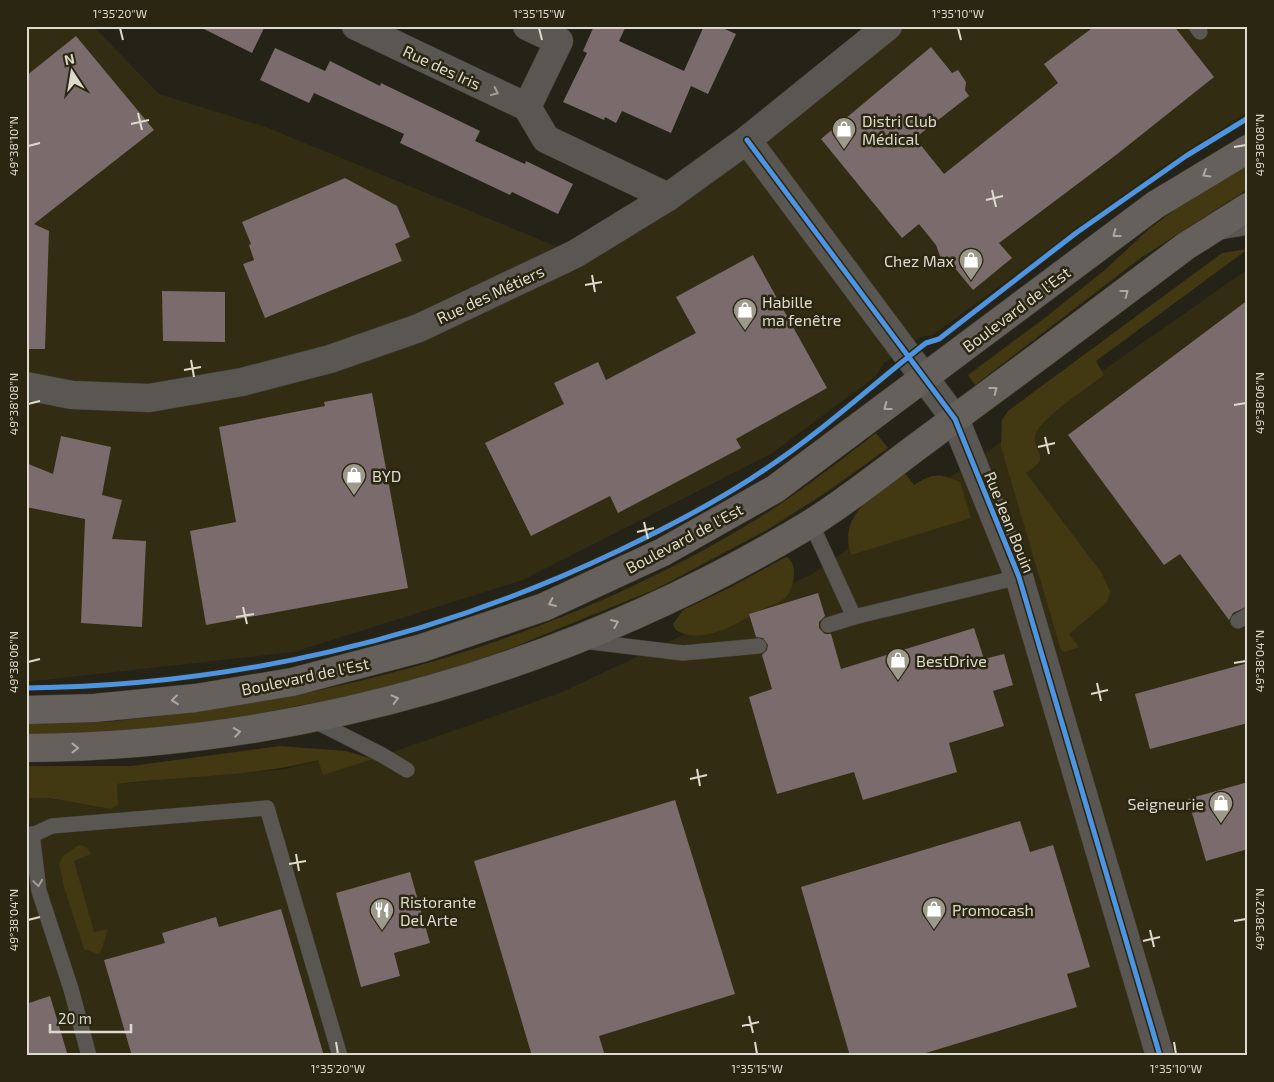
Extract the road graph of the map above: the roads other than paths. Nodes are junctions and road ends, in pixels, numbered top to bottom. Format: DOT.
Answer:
graph roads {
  1 [pos="356,26"];
  2 [pos="527,26"];
  3 [pos="888,26"];
  4 [pos="527,107"];
  5 [pos="747,140"];
  6 [pos="1248,149"];
  7 [pos="668,197"];
  8 [pos="1248,207"];
  9 [pos="1248,227"];
  10 [pos="1206,234"];
  11 [pos="926,377"];
  12 [pos="26,386"];
  13 [pos="955,419"];
  14 [pos="812,523"];
  15 [pos="1019,577"];
  16 [pos="854,617"];
  17 [pos="828,625"];
  18 [pos="574,640"];
  19 [pos="759,646"];
  20 [pos="26,710"];
  21 [pos="311,719"];
  22 [pos="26,748"];
  23 [pos="407,770"];
  24 [pos="28,835"];
  25 [pos="89,1056"];
  26 [pos="340,1056"];
  27 [pos="1160,1056"];
  1 -- 4 [label="street, Rue des Iris, one-way"];
  2 -- 4 [label="street"];
  3 -- 5 [label="street, Rue des Métiers"];
  4 -- 7 [label="street"];
  5 -- 7 [label="street, Rue des Métiers"];
  5 -- 11 [label="street, Rue Jean Bouin"];
  6 -- 11 [label="main road, Boulevard de l'Est, one-way"];
  7 -- 12 [label="street, Rue des Métiers"];
  8 -- 10 [label="main road"];
  9 -- 10 [label="lane"];
  13 -- 10 [label="main road, one-way"];
  11 -- 13 [label="street, Rue Jean Bouin"];
  11 -- 20 [label="main road, Boulevard de l'Est, one-way"];
  13 -- 14 [label="main road"];
  13 -- 15 [label="street, Rue Jean Bouin"];
  14 -- 16 [label="lane"];
  18 -- 14 [label="main road, one-way"];
  15 -- 16 [label="lane"];
  15 -- 27 [label="street, Rue Jean Bouin"];
  16 -- 17 [label="lane"];
  18 -- 19 [label="lane"];
  21 -- 18 [label="main road, one-way"];
  22 -- 21 [label="main road, one-way"];
  21 -- 23 [label="lane"];
  24 -- 25 [label="lane, one-way"];
  24 -- 26 [label="lane"];
}
